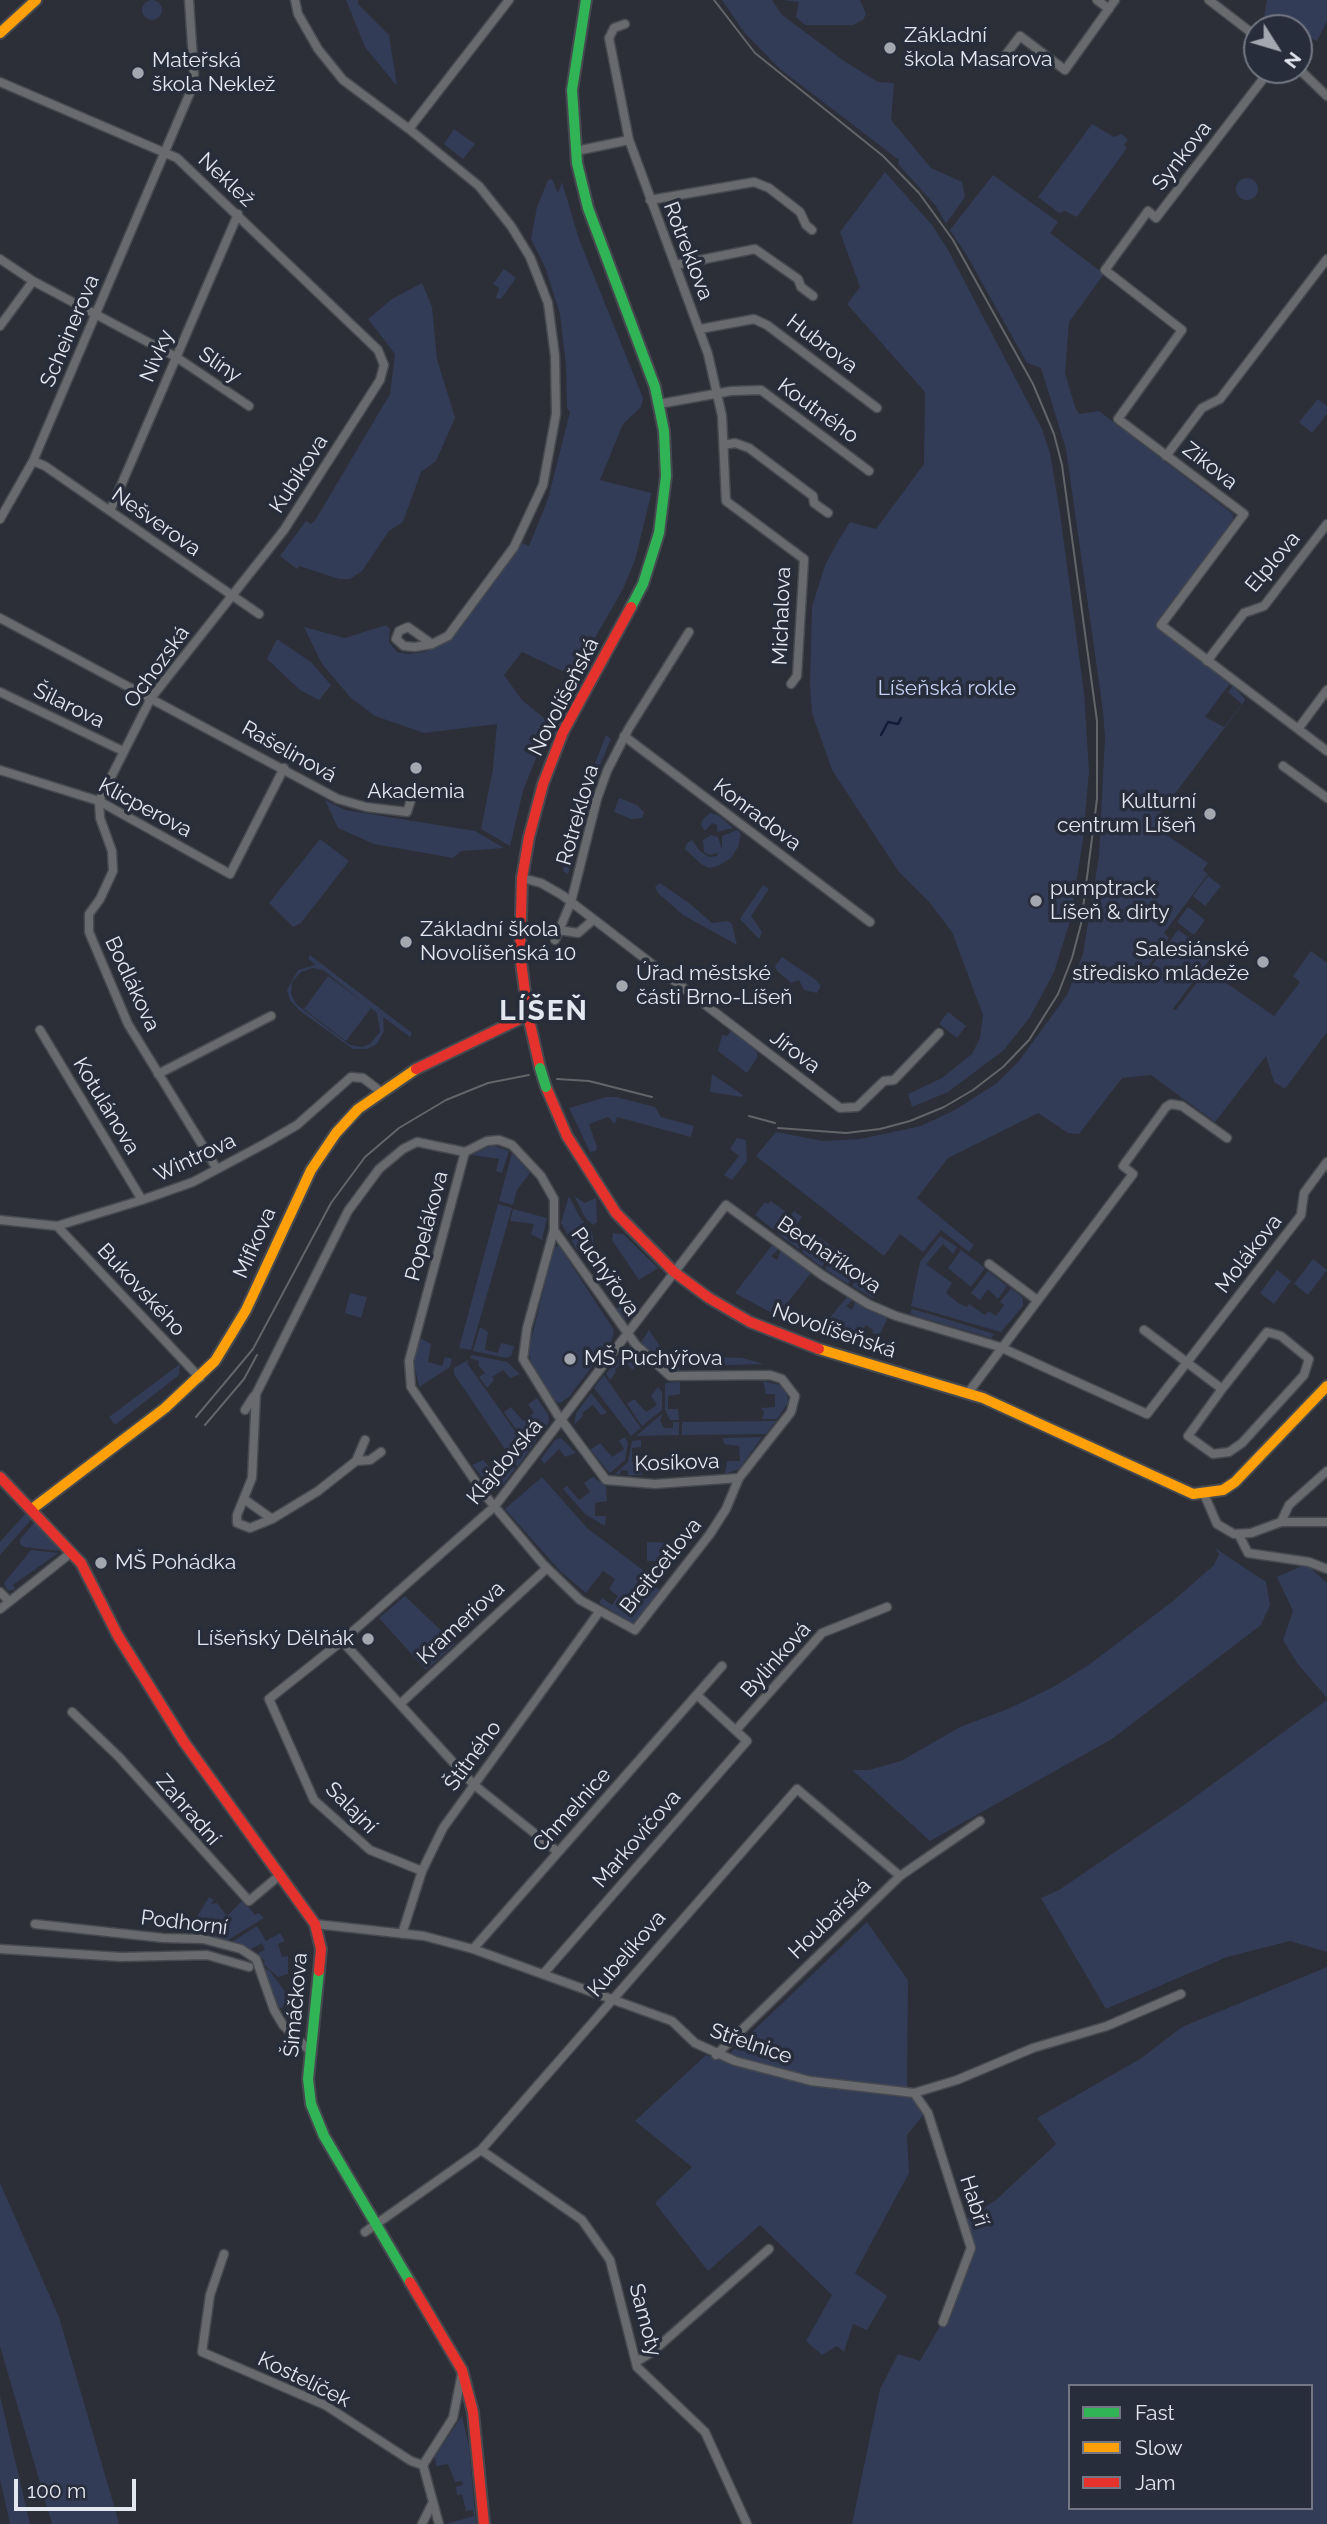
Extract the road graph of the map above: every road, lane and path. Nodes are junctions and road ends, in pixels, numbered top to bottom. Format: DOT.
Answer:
graph roads {
  1 [pos="36,0"];
  2 [pos="189,0"];
  3 [pos="295,0"];
  4 [pos="509,0"];
  5 [pos="586,0"];
  6 [pos="1097,0"];
  7 [pos="1115,0"];
  8 [pos="1209,0"];
  9 [pos="1109,9"];
  10 [pos="625,24"];
  11 [pos="1243,26"];
  12 [pos="0,33"];
  13 [pos="1007,54"];
  14 [pos="0,82"];
  15 [pos="1313,82"];
  16 [pos="1259,84"];
  17 [pos="1327,96"];
  18 [pos="409,128"];
  19 [pos="629,139"];
  20 [pos="576,151"];
  21 [pos="164,152"];
  22 [pos="650,200"];
  23 [pos="238,214"];
  24 [pos="812,230"];
  25 [pos="0,259"];
  26 [pos="1327,259"];
  27 [pos="675,265"];
  28 [pos="33,281"];
  29 [pos="813,296"];
  30 [pos="97,314"];
  31 [pos="0,326"];
  32 [pos="700,329"];
  33 [pos="176,357"];
  34 [pos="384,365"];
  35 [pos="718,393"];
  36 [pos="659,404"];
  37 [pos="250,406"];
  38 [pos="877,408"];
  39 [pos="724,444"];
  40 [pos="1166,456"];
  41 [pos="33,461"];
  42 [pos="869,471"];
  43 [pos="726,501"];
  44 [pos="110,511"];
  45 [pos="828,513"];
  46 [pos="0,519"];
  47 [pos="1327,524"];
  48 [pos="232,596"];
  49 [pos="259,614"];
  50 [pos="0,618"];
  51 [pos="690,632"];
  52 [pos="432,644"];
  53 [pos="1207,661"];
  54 [pos="791,684"];
  55 [pos="1327,690"];
  56 [pos="0,692"];
  57 [pos="151,698"];
  58 [pos="1298,729"];
  59 [pos="624,736"];
  60 [pos="123,751"];
  61 [pos="1327,751"];
  62 [pos="1283,766"];
  63 [pos="284,768"];
  64 [pos="0,770"];
  65 [pos="1327,798"];
  66 [pos="411,800"];
  67 [pos="99,801"];
  68 [pos="522,878"];
  69 [pos="571,902"];
  70 [pos="593,920"];
  71 [pos="870,922"];
  72 [pos="559,930"];
  73 [pos="555,940"];
  74 [pos="271,1016"];
  75 [pos="528,1016"];
  76 [pos="40,1030"];
  77 [pos="939,1033"];
  78 [pos="158,1074"];
  79 [pos="380,1091"];
  80 [pos="1227,1138"];
  81 [pos="465,1152"];
  82 [pos="1327,1162"];
  83 [pos="217,1170"];
  84 [pos="142,1200"];
  85 [pos="0,1220"];
  86 [pos="57,1226"];
  87 [pos="554,1230"];
  88 [pos="989,1264"];
  89 [pos="674,1272"];
  90 [pos="1037,1300"];
  91 [pos="1144,1330"];
  92 [pos="627,1334"];
  93 [pos="1000,1348"];
  94 [pos="1187,1363"];
  95 [pos="200,1378"];
  96 [pos="1327,1386"];
  97 [pos="1222,1389"];
  98 [pos="968,1393"];
  99 [pos="256,1394"];
  100 [pos="794,1404"];
  101 [pos="245,1410"];
  102 [pos="562,1420"];
  103 [pos="365,1440"];
  104 [pos="381,1452"];
  105 [pos="356,1461"];
  106 [pos="1327,1471"];
  107 [pos="0,1477"];
  108 [pos="739,1478"];
  109 [pos="1204,1494"];
  110 [pos="244,1499"];
  111 [pos="495,1506"];
  112 [pos="32,1509"];
  113 [pos="272,1519"];
  114 [pos="1281,1522"];
  115 [pos="1327,1522"];
  116 [pos="1238,1535"];
  117 [pos="72,1552"];
  118 [pos="547,1568"];
  119 [pos="1327,1569"];
  120 [pos="0,1592"];
  121 [pos="9,1601"];
  122 [pos="887,1607"];
  123 [pos="0,1609"];
  124 [pos="599,1612"];
  125 [pos="342,1641"];
  126 [pos="722,1666"];
  127 [pos="697,1695"];
  128 [pos="269,1699"];
  129 [pos="400,1703"];
  130 [pos="72,1712"];
  131 [pos="736,1730"];
  132 [pos="473,1784"];
  133 [pos="980,1821"];
  134 [pos="558,1852"];
  135 [pos="422,1871"];
  136 [pos="280,1875"];
  137 [pos="900,1876"];
  138 [pos="35,1924"];
  139 [pos="315,1924"];
  140 [pos="402,1934"];
  141 [pos="0,1949"];
  142 [pos="473,1949"];
  143 [pos="249,1967"];
  144 [pos="544,1973"];
  145 [pos="1181,1994"];
  146 [pos="612,1998"];
  147 [pos="311,2052"];
  148 [pos="716,2055"];
  149 [pos="914,2093"];
  150 [pos="481,2150"];
  151 [pos="377,2225"];
  152 [pos="365,2232"];
  153 [pos="769,2249"];
  154 [pos="224,2254"];
  155 [pos="943,2322"];
  156 [pos="636,2362"];
  157 [pos="462,2370"];
  158 [pos="423,2465"];
  159 [pos="433,2502"];
  160 [pos="422,2524"];
  161 [pos="439,2524"];
  162 [pos="484,2524"];
  163 [pos="747,2524"];
  1 -- 12 [label="street"];
  2 -- 21 [label="street, Scheinerova"];
  3 -- 18 [label="street"];
  4 -- 18 [label="street"];
  5 -- 20 [label="street, Novolíšeňská"];
  6 -- 9 [label="street"];
  7 -- 9 [label="street"];
  8 -- 11 [label="street"];
  9 -- 13 [label="street"];
  10 -- 19 [label="street, Rotreklova"];
  14 -- 21 [label="street, Neklež"];
  15 -- 17 [label="street"];
  16 -- 40 [label="street, Synkova"];
  18 -- 52 [label="street"];
  19 -- 20 [label="street"];
  19 -- 22 [label="street, Rotreklova"];
  20 -- 36 [label="street, Novolíšeňská"];
  21 -- 23 [label="street, Neklež"];
  21 -- 30 [label="street, Scheinerova"];
  22 -- 24 [label="street"];
  22 -- 27 [label="street, Rotreklova"];
  23 -- 33 [label="street, Nivky"];
  23 -- 34 [label="street, Neklež"];
  25 -- 28 [label="street, Slíny"];
  26 -- 40 [label="street, Zikova"];
  27 -- 29 [label="street"];
  27 -- 32 [label="street, Rotreklova"];
  28 -- 30 [label="street, Slíny"];
  28 -- 31 [label="street"];
  30 -- 33 [label="street, Slíny"];
  30 -- 41 [label="street, Scheinerova"];
  32 -- 35 [label="street, Rotreklova"];
  32 -- 38 [label="street, Hubrova"];
  33 -- 37 [label="street, Slíny"];
  33 -- 44 [label="street, Nivky"];
  34 -- 48 [label="street, Kubíkova"];
  35 -- 36 [label="street, Koutného"];
  35 -- 39 [label="street, Rotreklova"];
  35 -- 42 [label="street, Koutného"];
  36 -- 68 [label="street, Novolíšeňská"];
  39 -- 43 [label="street, Rotreklova"];
  39 -- 45 [label="street"];
  40 -- 53 [label="street, Zikova"];
  41 -- 44 [label="street, Nešverova"];
  41 -- 46 [label="street, Scheinerova"];
  43 -- 54 [label="street, Michalova"];
  44 -- 48 [label="street, Nešverova"];
  47 -- 53 [label="street, Elplova"];
  48 -- 49 [label="street, Nešverova"];
  48 -- 57 [label="street, Ochozská"];
  50 -- 57 [label="street, Rašelinová"];
  51 -- 59 [label="street, Rotreklova"];
  53 -- 58 [label="street"];
  55 -- 58 [label="street"];
  56 -- 60 [label="street, Šilarova"];
  57 -- 60 [label="street, Ochozská"];
  57 -- 63 [label="street, Rašelinová"];
  58 -- 61 [label="street"];
  59 -- 69 [label="street, Rotreklova"];
  59 -- 71 [label="street, Konradova"];
  60 -- 67 [label="street, Ochozská"];
  62 -- 65 [label="street"];
  63 -- 66 [label="street, Rašelinová"];
  63 -- 67 [label="street, Klicperova"];
  64 -- 67 [label="street, Klicperova"];
  67 -- 78 [label="street, Bodlákova"];
  68 -- 69 [label="street, Jírova"];
  68 -- 75 [label="street, Novolíšeňská"];
  69 -- 70 [label="street, Jírova"];
  69 -- 72 [label="street, Rotreklova"];
  70 -- 72 [label="street"];
  70 -- 77 [label="street, Jírova"];
  72 -- 73 [label="street, Rotreklova"];
  74 -- 78 [label="street"];
  75 -- 79 [label="street, Mifkova"];
  75 -- 89 [label="street, Novolíšeňská, bridge"];
  76 -- 84 [label="street, Kotulánova"];
  78 -- 83 [label="street, Bodlákova"];
  79 -- 83 [label="street, Wintrova"];
  79 -- 95 [label="street, Mifkova"];
  80 -- 90 [label="street"];
  81 -- 87 [label="street, Puchýřova"];
  81 -- 99 [label="street, Popelákova"];
  81 -- 111 [label="street, Popelákova"];
  82 -- 94 [label="street, Molákova"];
  83 -- 84 [label="street, Wintrova"];
  84 -- 86 [label="street, Wintrova"];
  85 -- 86 [label="street, Wintrova"];
  86 -- 95 [label="street, Bukovského"];
  87 -- 92 [label="street, Puchýřova"];
  87 -- 102 [label="street, Puchýřova"];
  88 -- 90 [label="street"];
  89 -- 92 [label="street, Klajdovská"];
  89 -- 93 [label="street, Bednaříkova"];
  89 -- 98 [label="street, Novolíšeňská"];
  90 -- 93 [label="street"];
  91 -- 94 [label="street"];
  92 -- 100 [label="street, Puchýřova"];
  92 -- 102 [label="street, Klajdovská"];
  93 -- 94 [label="street, Molákova"];
  93 -- 98 [label="street"];
  94 -- 97 [label="street"];
  95 -- 112 [label="street, Mifkova"];
  96 -- 109 [label="street"];
  97 -- 97 [label="street"];
  98 -- 109 [label="street, Novolíšeňská"];
  99 -- 101 [label="street, Popelákova"];
  99 -- 110 [label="street, Popelákova"];
  100 -- 108 [label="street, Breitcetlova"];
  102 -- 108 [label="street, Kosíkova"];
  102 -- 111 [label="street, Klajdovská"];
  103 -- 105 [label="street"];
  104 -- 105 [label="street"];
  105 -- 113 [label="street"];
  106 -- 114 [label="street"];
  107 -- 112 [label="street, Šimáčkova"];
  108 -- 124 [label="street, Breitcetlova"];
  109 -- 116 [label="street"];
  110 -- 113 [label="street"];
  110 -- 113 [label="street, Popelákova"];
  111 -- 118 [label="street, Breitcetlova"];
  111 -- 125 [label="street, Klajdovská"];
  112 -- 117 [label="street, Šimáčkova"];
  114 -- 115 [label="street"];
  114 -- 116 [label="street"];
  116 -- 119 [label="street"];
  117 -- 121 [label="street"];
  117 -- 136 [label="street, Šimáčkova"];
  118 -- 124 [label="street, Breitcetlova"];
  118 -- 129 [label="street, Krameriova"];
  120 -- 121 [label="street"];
  121 -- 123 [label="street"];
  122 -- 131 [label="street, Bylinková"];
  124 -- 132 [label="street, Štítného"];
  125 -- 128 [label="street, Klajdovská"];
  125 -- 129 [label="street"];
  126 -- 127 [label="street, Chmelnice"];
  127 -- 131 [label="street"];
  127 -- 134 [label="street, Chmelnice"];
  128 -- 135 [label="street, Salajní"];
  129 -- 132 [label="street"];
  130 -- 136 [label="street, Zahradní"];
  131 -- 144 [label="street, Markovičova"];
  132 -- 134 [label="street"];
  132 -- 135 [label="street, Štítného"];
  133 -- 137 [label="street, Houbařská"];
  134 -- 142 [label="street, Chmelnice"];
  135 -- 140 [label="street, Štítného"];
  136 -- 139 [label="street, Šimáčkova"];
  137 -- 146 [label="street, Kubelíkova"];
  137 -- 148 [label="street, Houbařská"];
  138 -- 147 [label="street, Podhorní"];
  139 -- 140 [label="street, Střelnice"];
  139 -- 147 [label="street, Šimáčkova"];
  140 -- 142 [label="street, Střelnice"];
  141 -- 143 [label="street, Podhorní"];
  142 -- 144 [label="street, Střelnice"];
  144 -- 146 [label="street, Střelnice"];
  145 -- 149 [label="street, Střelnice"];
  146 -- 148 [label="street, Střelnice"];
  146 -- 150 [label="street, Kubelíkova"];
  147 -- 151 [label="street, Šimáčkova"];
  148 -- 149 [label="street, Střelnice"];
  149 -- 155 [label="street, Habří"];
  150 -- 151 [label="street, Kubelíkova"];
  150 -- 156 [label="street, Samoty"];
  151 -- 152 [label="street, Kubelíkova"];
  151 -- 157 [label="street, Šimáčkova"];
  153 -- 156 [label="street"];
  154 -- 158 [label="street, Kostelíček"];
  156 -- 163 [label="street, Samoty"];
  157 -- 158 [label="street"];
  157 -- 162 [label="street, Šimáčkova"];
  158 -- 159 [label="street"];
  159 -- 160 [label="street"];
  159 -- 161 [label="street"];
}
